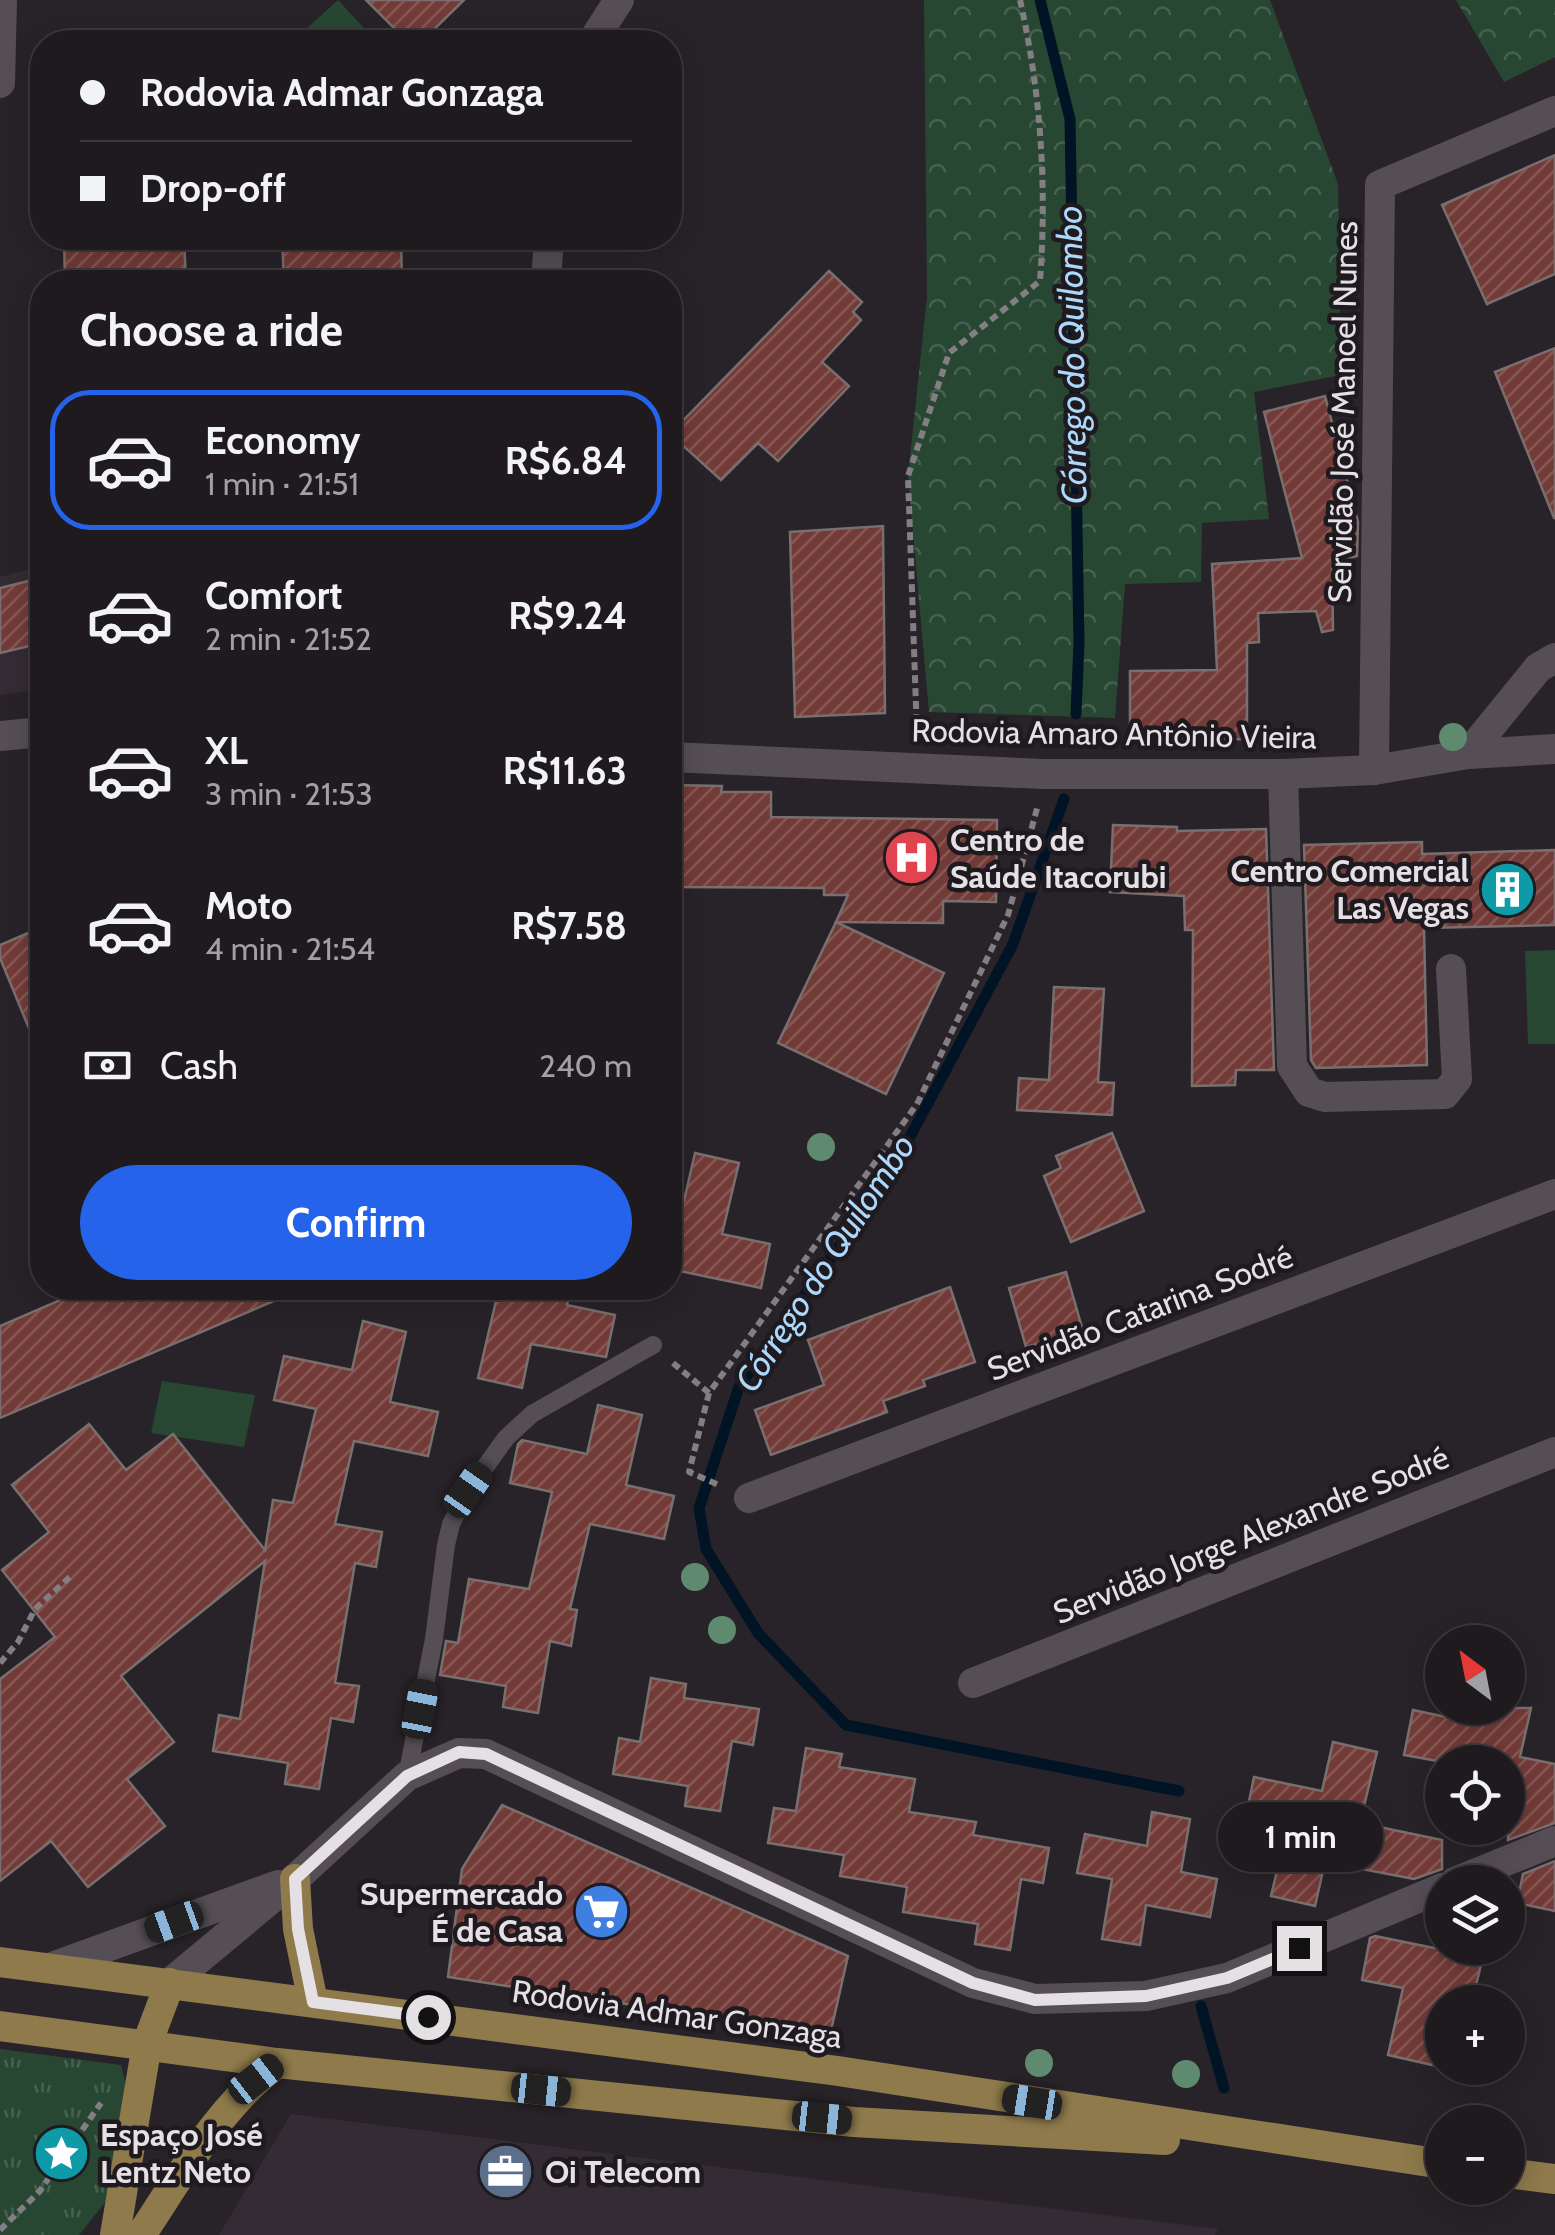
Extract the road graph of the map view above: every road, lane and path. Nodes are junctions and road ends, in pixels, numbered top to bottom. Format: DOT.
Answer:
graph roads {
  1 [pos="2,0"];
  2 [pos="619,0"];
  3 [pos="1020,0"];
  4 [pos="600,30"];
  5 [pos="0,82"];
  6 [pos="1555,111"];
  7 [pos="1555,658"];
  8 [pos="30,733"];
  9 [pos="0,736"];
  10 [pos="1555,749"];
  11 [pos="1468,754"];
  12 [pos="682,757"];
  13 [pos="918,766"];
  14 [pos="1374,770"];
  15 [pos="1043,774"];
  16 [pos="1283,774"];
  17 [pos="1451,968"];
  18 [pos="1555,1194"];
  19 [pos="653,1345"];
  20 [pos="709,1393"];
  21 [pos="1555,1452"];
  22 [pos="689,1472"];
  23 [pos="749,1498"];
  24 [pos="72,1576"];
  25 [pos="0,1664"];
  26 [pos="973,1684"];
  27 [pos="407,1776"];
  28 [pos="1555,1840"];
  29 [pos="1495,1865"];
  30 [pos="295,1879"];
  31 [pos="1425,1895"];
  32 [pos="0,1962"];
  33 [pos="49,1968"];
  34 [pos="170,1983"];
  35 [pos="313,2002"];
  36 [pos="0,2026"];
  37 [pos="148,2044"];
  38 [pos="276,2063"];
  39 [pos="141,2082"];
  40 [pos="1343,2151"];
  41 [pos="1425,2162"];
  42 [pos="1525,2175"];
  43 [pos="1555,2179"];
  44 [pos="0,2230"];
  45 [pos="115,2235"];
  46 [pos="141,2235"];
  1 -- 5 [label="street"];
  2 -- 4 [label="street"];
  3 -- 13 [label="path"];
  6 -- 14 [label="street, Servidão José Manoel Nunes"];
  7 -- 11 [label="street"];
  8 -- 9 [label="street"];
  10 -- 11 [label="street, Rodovia Amaro Antônio Vieira"];
  11 -- 14 [label="street, Rodovia Amaro Antônio Vieira"];
  12 -- 13 [label="street, Rodovia Amaro Antônio Vieira"];
  13 -- 15 [label="street, Rodovia Amaro Antônio Vieira"];
  14 -- 16 [label="street, Rodovia Amaro Antônio Vieira"];
  15 -- 16 [label="street, Rodovia Amaro Antônio Vieira"];
  15 -- 20 [label="path"];
  16 -- 17 [label="street"];
  18 -- 23 [label="street, Servidão Catarina Sodré"];
  19 -- 20 [label="path"];
  19 -- 27 [label="lane"];
  20 -- 22 [label="path"];
  21 -- 26 [label="street, Servidão Jorge Alexandre Sodré"];
  24 -- 25 [label="path"];
  27 -- 30 [label="street"];
  27 -- 31 [label="street"];
  28 -- 29 [label="street"];
  30 -- 33 [label="street"];
  30 -- 34 [label="street"];
  30 -- 35 [label="main road"];
  32 -- 33 [label="main road, Rodovia Admar Gonzaga"];
  33 -- 34 [label="main road, Rodovia Admar Gonzaga"];
  34 -- 35 [label="main road, Rodovia Admar Gonzaga"];
  34 -- 37 [label="main road"];
  35 -- 40 [label="main road, Rodovia Admar Gonzaga"];
  36 -- 37 [label="main road, Rodovia Admar Gonzaga"];
  37 -- 38 [label="main road, Rodovia Admar Gonzaga"];
  37 -- 39 [label="main road"];
  38 -- 40 [label="main road, Rodovia Admar Gonzaga"];
  38 -- 46 [label="main road"];
  39 -- 44 [label="path"];
  39 -- 45 [label="main road"];
  40 -- 41 [label="main road, Rodovia Admar Gonzaga"];
  42 -- 43 [label="main road"];
}
